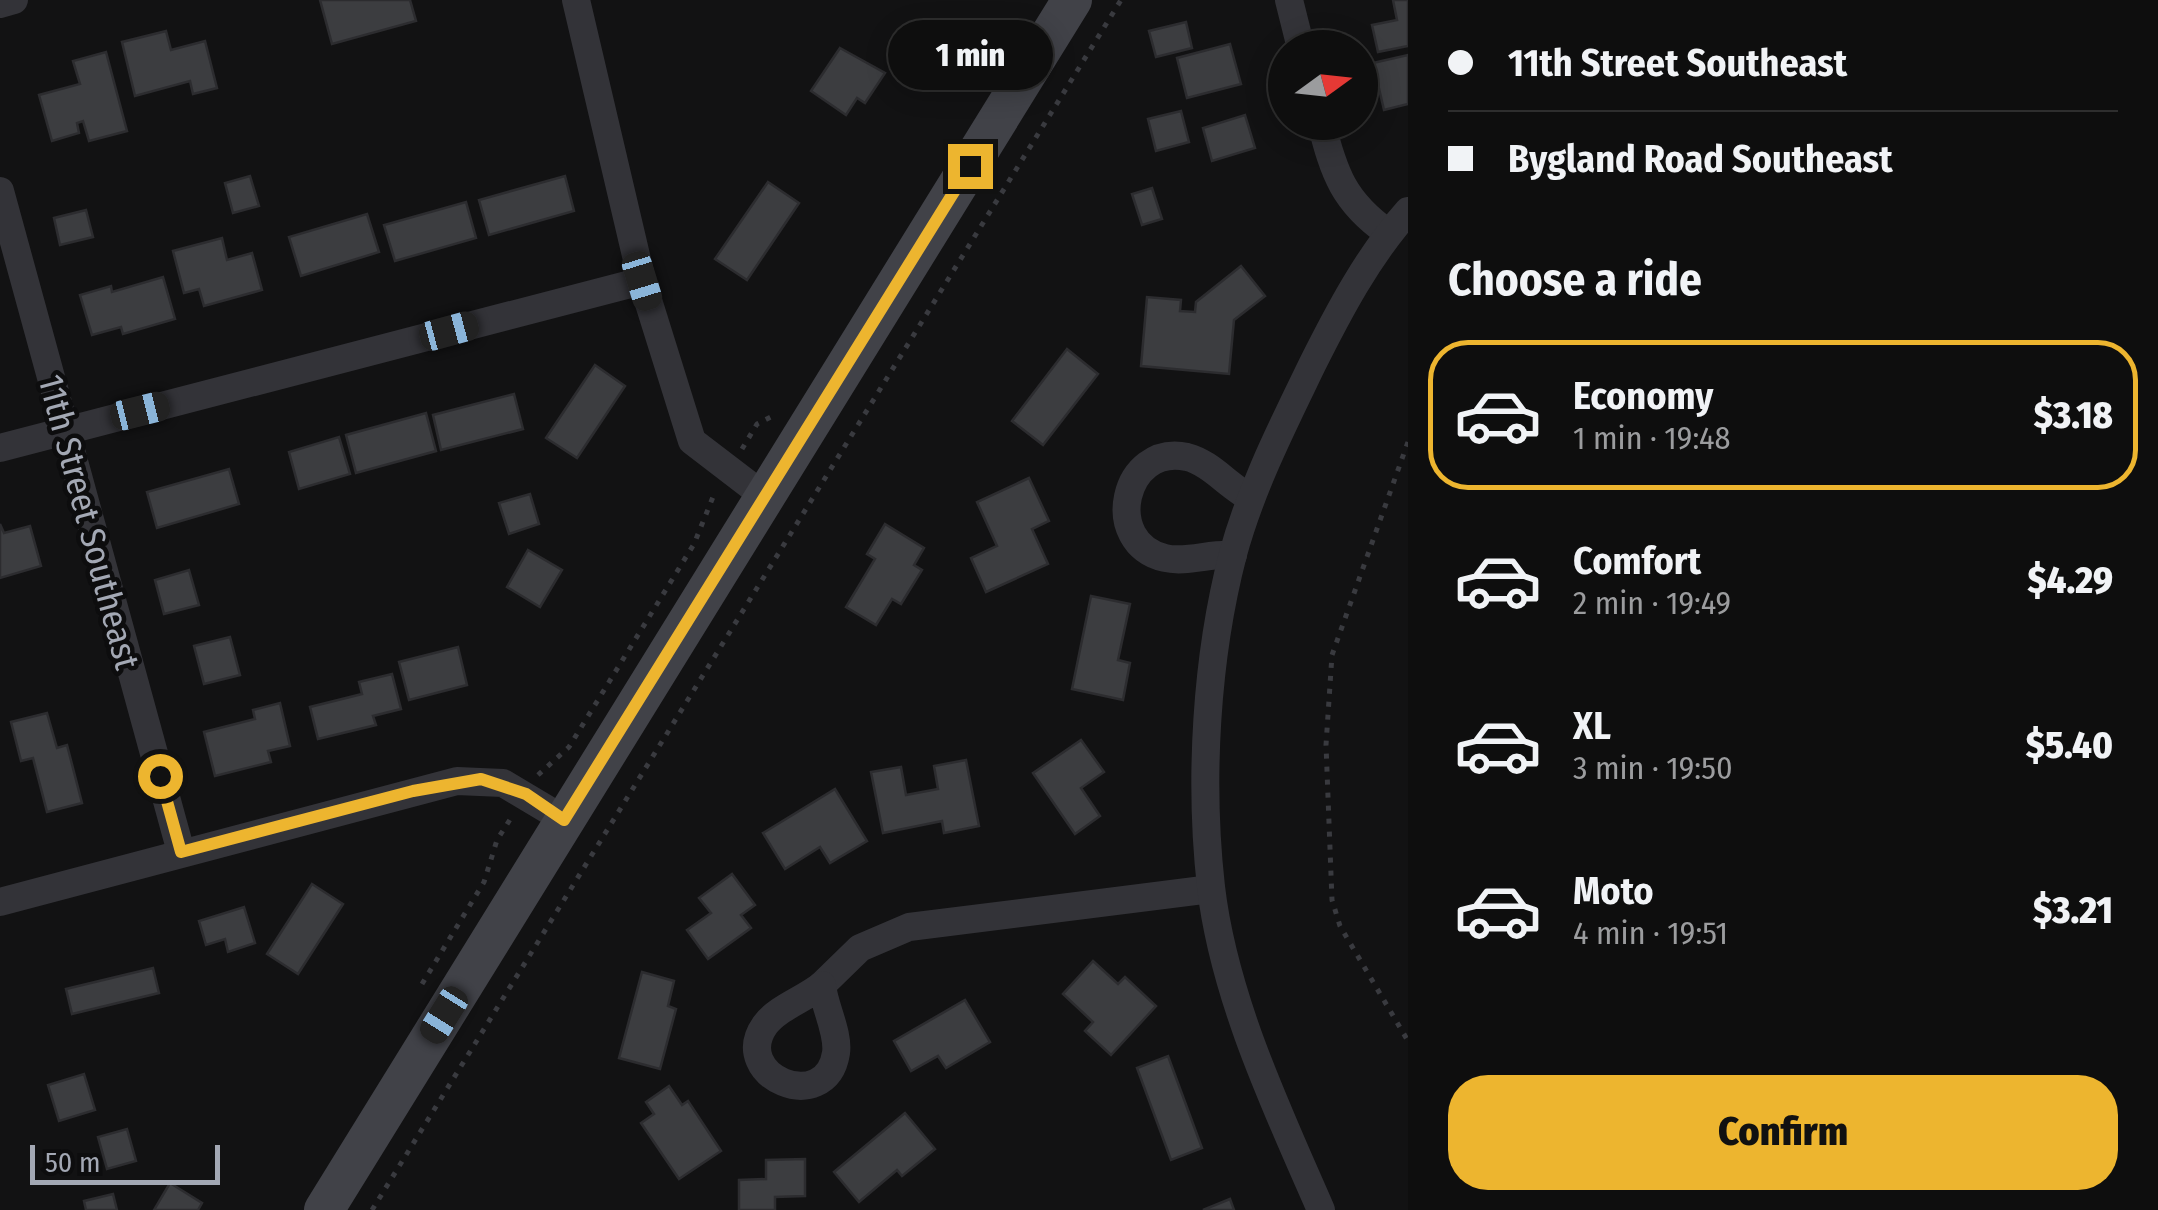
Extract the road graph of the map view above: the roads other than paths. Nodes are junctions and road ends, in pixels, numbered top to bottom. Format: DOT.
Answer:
graph roads {
  1 [pos="14,0"];
  2 [pos="576,0"];
  3 [pos="1072,0"];
  4 [pos="1288,0"];
  5 [pos="0,4"];
  6 [pos="1296,30"];
  7 [pos="1327,140"];
  8 [pos="0,191"];
  9 [pos="1408,211"];
  10 [pos="1388,234"];
  11 [pos="642,281"];
  12 [pos="64,431"];
  13 [pos="0,448"];
  14 [pos="764,497"];
  15 [pos="1252,498"];
  16 [pos="1233,555"];
  17 [pos="564,820"];
  18 [pos="181,852"];
  19 [pos="1212,888"];
  20 [pos="0,902"];
  21 [pos="822,985"];
  22 [pos="324,1210"];
  23 [pos="1321,1210"];
  1 -- 5 [label="street"];
  2 -- 11 [label="street"];
  3 -- 14 [label="street"];
  4 -- 6 [label="street"];
  7 -- 10 [label="street"];
  8 -- 12 [label="street, 11th Street Southeast"];
  9 -- 10 [label="street"];
  10 -- 15 [label="street"];
  11 -- 12 [label="street"];
  11 -- 14 [label="street"];
  12 -- 13 [label="street"];
  12 -- 18 [label="street, 11th Street Southeast"];
  14 -- 17 [label="street"];
  15 -- 16 [label="street"];
  15 -- 16 [label="street"];
  16 -- 19 [label="street"];
  17 -- 18 [label="street"];
  17 -- 22 [label="street"];
  18 -- 20 [label="street"];
  19 -- 21 [label="street"];
  19 -- 23 [label="street"];
}
